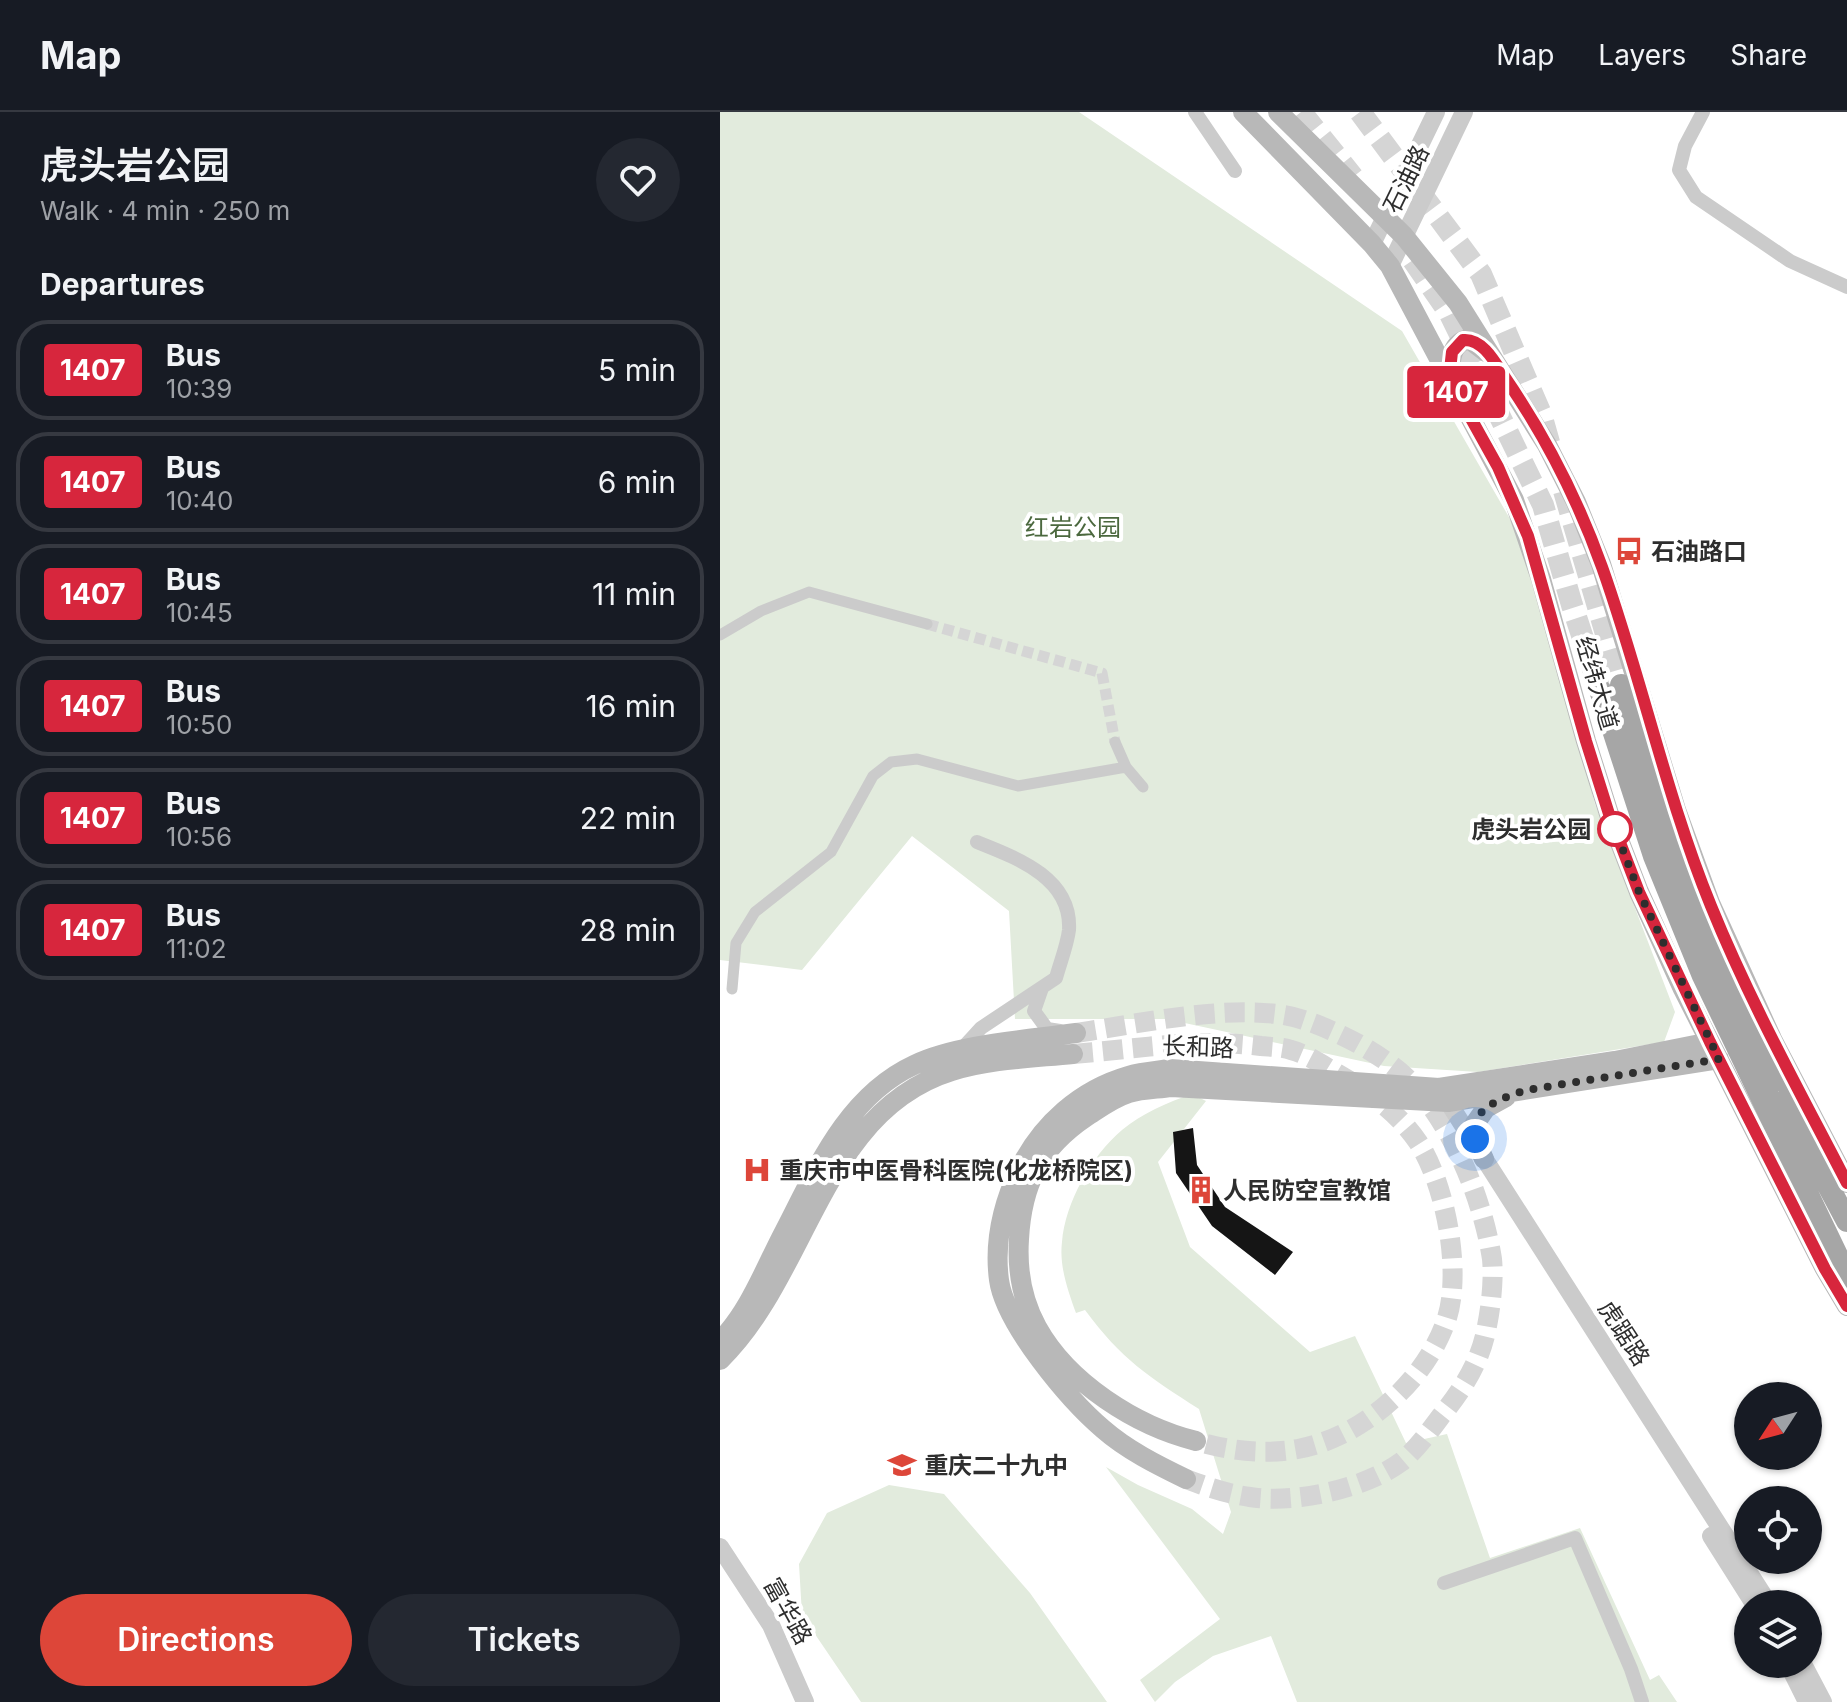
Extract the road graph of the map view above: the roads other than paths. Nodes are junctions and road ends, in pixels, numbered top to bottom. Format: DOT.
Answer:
graph roads {
  1 [pos="1195,112"];
  2 [pos="1243,112"];
  3 [pos="1278,112"];
  4 [pos="1436,112"];
  5 [pos="1464,112"];
  6 [pos="1703,112"];
  7 [pos="1235,171"];
  8 [pos="1386,218"];
  9 [pos="1404,236"];
  10 [pos="1372,244"];
  11 [pos="1390,266"];
  12 [pos="1847,287"];
  13 [pos="1488,353"];
  14 [pos="1449,379"];
  15 [pos="927,624"];
  16 [pos="720,635"];
  17 [pos="1115,742"];
  18 [pos="1126,767"];
  19 [pos="1143,787"];
  20 [pos="977,842"];
  21 [pos="1043,987"];
  22 [pos="732,989"];
  23 [pos="1076,1033"];
  24 [pos="1714,1051"];
  25 [pos="960,1052"];
  26 [pos="1073,1054"];
  27 [pos="1527,1090"];
  28 [pos="1437,1095"];
  29 [pos="1484,1159"];
  30 [pos="1847,1183"];
  31 [pos="1847,1221"];
  32 [pos="1847,1276"];
  33 [pos="1847,1306"];
  34 [pos="720,1341"];
  35 [pos="720,1360"];
  36 [pos="1196,1441"];
  37 [pos="1186,1479"];
  38 [pos="720,1547"];
  39 [pos="1444,1583"];
  40 [pos="1745,1590"];
  41 [pos="1760,1590"];
  42 [pos="1795,1678"];
  43 [pos="1810,1678"];
  44 [pos="805,1702"];
  45 [pos="1642,1702"];
  46 [pos="1807,1702"];
  47 [pos="1823,1702"];
  1 -- 7 [label="street"];
  2 -- 10 [label="main road, 经纬大道"];
  3 -- 8 [label="main road, 经纬大道"];
  4 -- 8 [label="street, 石油路"];
  5 -- 9 [label="street, 石油路"];
  6 -- 12 [label="street"];
  8 -- 9 [label="main road, 经纬大道"];
  8 -- 10 [label="street, 石油路"];
  9 -- 11 [label="street, 石油路"];
  9 -- 13 [label="main road, 经纬大道"];
  10 -- 11 [label="main road, 经纬大道"];
  11 -- 14 [label="main road, 经纬大道"];
  13 -- 14 [label="main road"];
  13 -- 30 [label="main road, 经纬大道"];
  14 -- 24 [label="main road, 经纬大道"];
  15 -- 16 [label="street"];
  17 -- 18 [label="street"];
  18 -- 19 [label="street"];
  18 -- 22 [label="street"];
  20 -- 21 [label="street"];
  21 -- 23 [label="street"];
  21 -- 25 [label="street"];
  23 -- 25 [label="main road"];
  24 -- 27 [label="main road, 长和路"];
  24 -- 28 [label="main road, 长和路"];
  24 -- 33 [label="main road, 经纬大道"];
  25 -- 34 [label="main road"];
  26 -- 35 [label="main road"];
  27 -- 28 [label="main road, 长和路"];
  27 -- 29 [label="main road"];
  28 -- 29 [label="street, 虎踞路"];
  28 -- 36 [label="main road, 长和路"];
  28 -- 37 [label="main road, 长和路"];
  28 -- 40 [label="street, 虎踞路"];
  29 -- 41 [label="street, 虎踞路"];
  31 -- 32 [label="main road"];
  38 -- 44 [label="street, 富华路"];
  39 -- 45 [label="street"];
  42 -- 46 [label="street"];
  43 -- 47 [label="street"];
}
